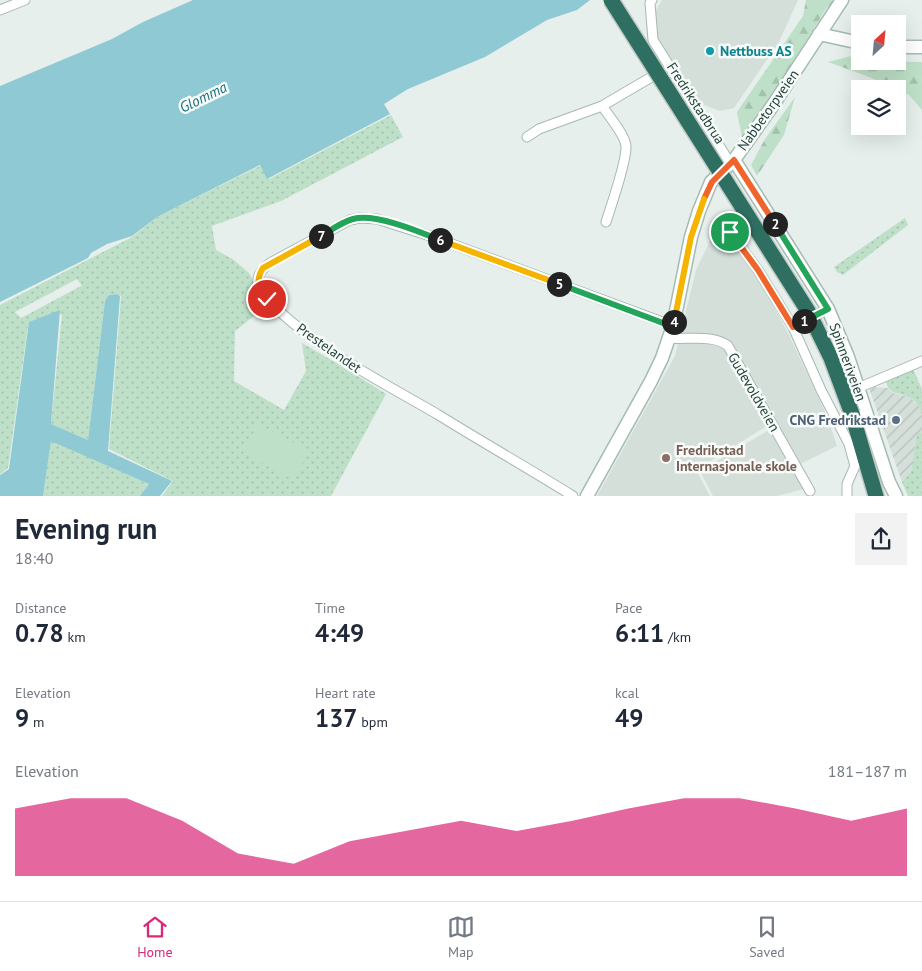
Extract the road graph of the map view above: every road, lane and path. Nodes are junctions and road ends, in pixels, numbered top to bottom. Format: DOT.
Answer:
graph roads {
  1 [pos="25,0"];
  2 [pos="611,0"];
  3 [pos="652,0"];
  4 [pos="842,0"];
  5 [pos="0,10"];
  6 [pos="819,34"];
  7 [pos="851,41"];
  8 [pos="906,47"];
  9 [pos="922,47"];
  10 [pos="669,67"];
  11 [pos="602,106"];
  12 [pos="527,137"];
  13 [pos="732,161"];
  14 [pos="606,222"];
  15 [pos="730,232"];
  16 [pos="828,309"];
  17 [pos="793,327"];
  18 [pos="672,332"];
  19 [pos="922,361"];
  20 [pos="858,388"];
  21 [pos="810,491"];
  22 [pos="573,496"];
  23 [pos="587,496"];
  24 [pos="847,496"];
  25 [pos="876,496"];
  26 [pos="896,496"];
  1 -- 5 [label="street"];
  2 -- 25 [label="highway, Fredrikstadbrua, bridge"];
  3 -- 10 [label="street"];
  4 -- 6 [label="main road, Nabbetorpveien"];
  6 -- 7 [label="main road"];
  6 -- 13 [label="main road, Nabbetorpveien"];
  8 -- 9 [label="main road"];
  10 -- 11 [label="street"];
  10 -- 13 [label="street"];
  11 -- 12 [label="street"];
  11 -- 14 [label="street"];
  13 -- 16 [label="main road, Spinneriveien"];
  13 -- 18 [label="main road, Nabbetorpveien"];
  15 -- 17 [label="street"];
  16 -- 17 [label="street"];
  16 -- 20 [label="main road, Spinneriveien"];
  17 -- 24 [label="street"];
  18 -- 21 [label="street, Gudevoldveien"];
  18 -- 22 [label="street, Prestelandet"];
  18 -- 23 [label="main road, Nabbetorpveien"];
  19 -- 20 [label="street"];
  20 -- 26 [label="main road, Spinneriveien"];
}
